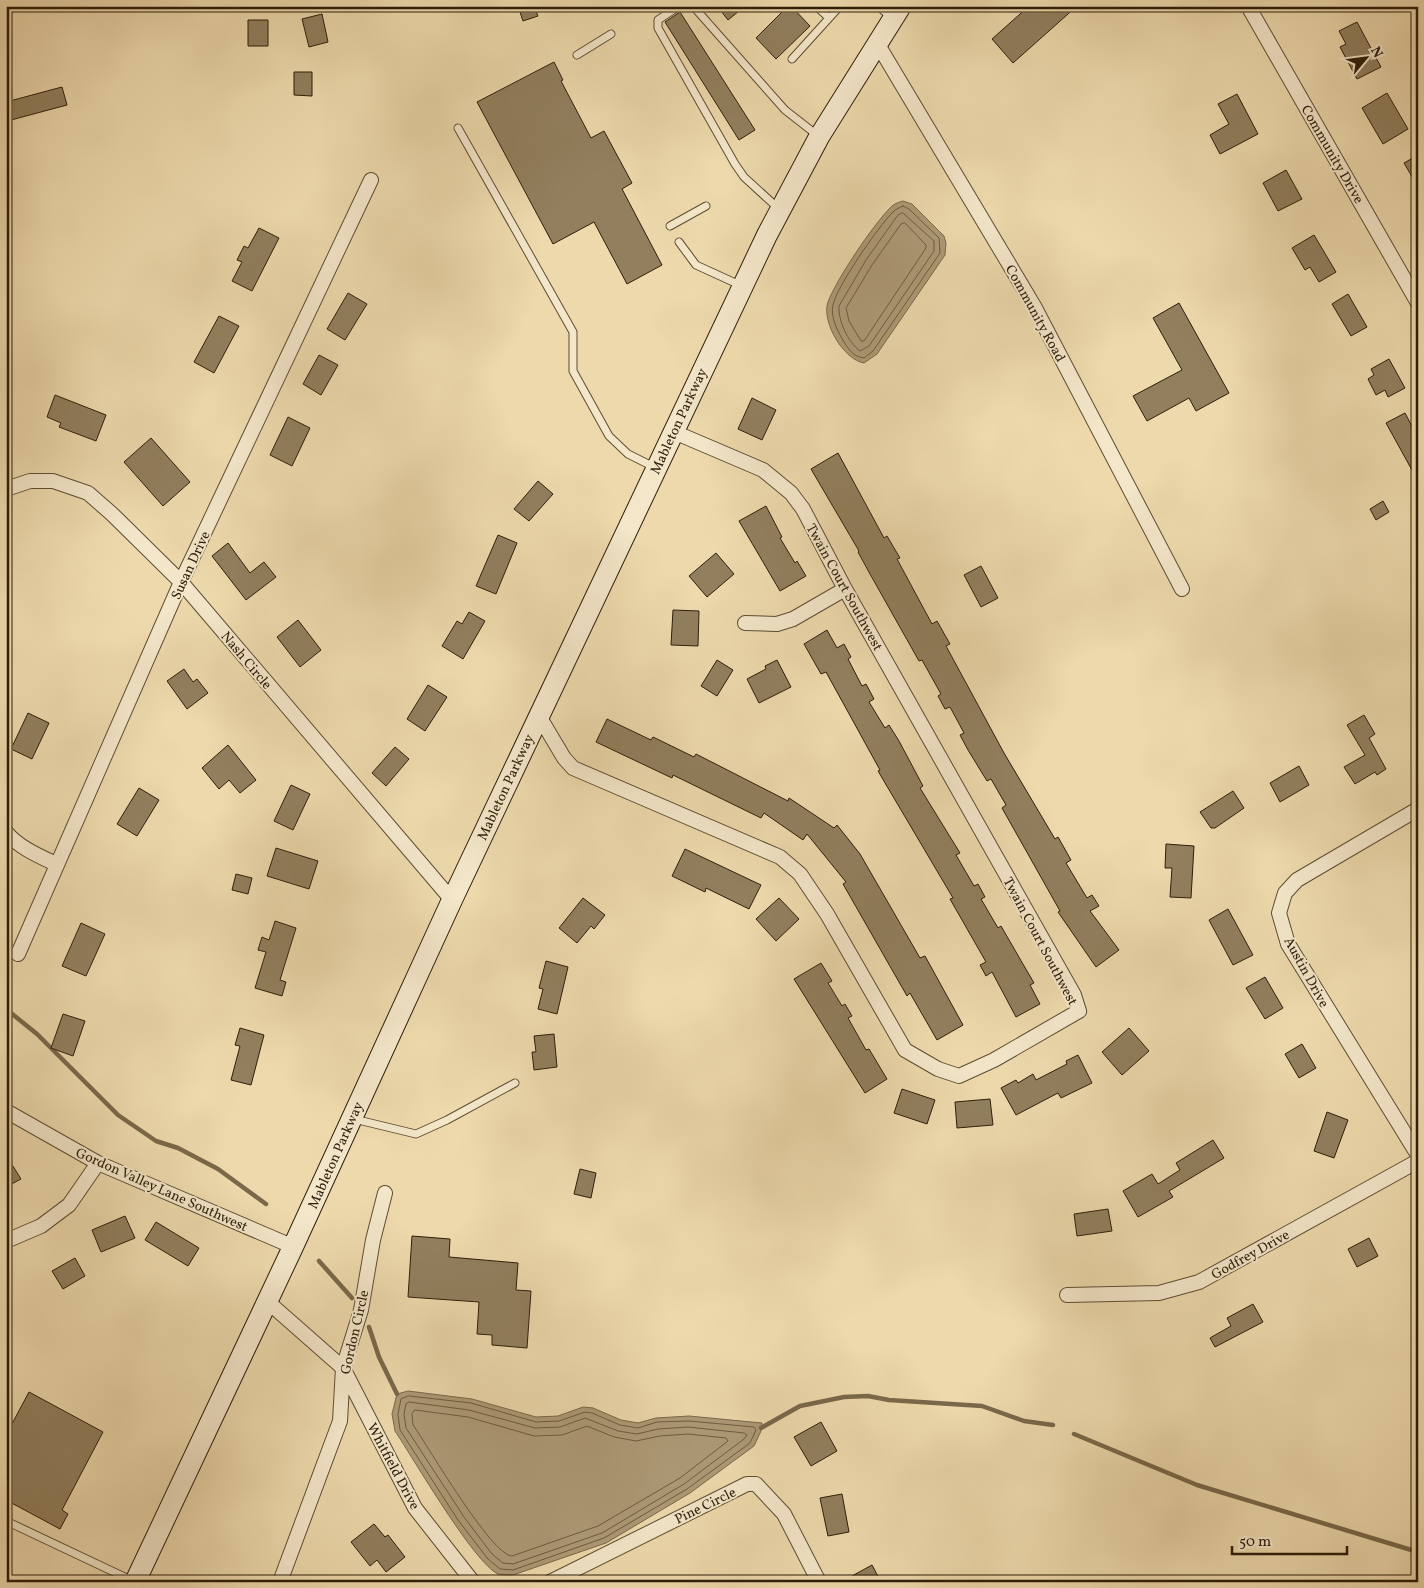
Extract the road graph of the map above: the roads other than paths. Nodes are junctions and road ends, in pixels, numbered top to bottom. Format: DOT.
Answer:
graph roads {
  1 [pos="679,6"];
  2 [pos="693,6"];
  3 [pos="816,6"];
  4 [pos="840,6"];
  5 [pos="1248,6"];
  6 [pos="890,10"];
  7 [pos="829,18"];
  8 [pos="611,34"];
  9 [pos="877,43"];
  10 [pos="577,55"];
  11 [pos="792,59"];
  12 [pos="458,128"];
  13 [pos="820,137"];
  14 [pos="371,180"];
  15 [pos="706,206"];
  16 [pos="780,210"];
  17 [pos="670,226"];
  18 [pos="679,242"];
  19 [pos="742,286"];
  20 [pos="1418,303"];
  21 [pos="674,432"];
  22 [pos="657,468"];
  23 [pos="6,489"];
  24 [pos="181,582"];
  25 [pos="845,589"];
  26 [pos="1182,589"];
  27 [pos="746,623"];
  28 [pos="538,716"];
  29 [pos="1418,809"];
  30 [pos="6,832"];
  31 [pos="56,864"];
  32 [pos="452,900"];
  33 [pos="18,954"];
  34 [pos="515,1083"];
  35 [pos="6,1112"];
  36 [pos="351,1119"];
  37 [pos="1418,1155"];
  38 [pos="1418,1160"];
  39 [pos="98,1163"];
  40 [pos="385,1194"];
  41 [pos="6,1241"];
  42 [pos="294,1247"];
  43 [pos="1066,1295"];
  44 [pos="268,1302"];
  45 [pos="344,1368"];
  46 [pos="6,1521"];
  47 [pos="135,1582"];
  48 [pos="280,1582"];
  49 [pos="473,1582"];
  50 [pos="550,1582"];
  51 [pos="819,1582"];
  1 -- 16 [label="lane"];
  2 -- 13 [label="lane"];
  3 -- 7 [label="lane"];
  4 -- 7 [label="lane"];
  5 -- 20 [label="street, Community Drive"];
  6 -- 9 [label="main road, Mableton Parkway"];
  7 -- 11 [label="lane"];
  8 -- 10 [label="lane"];
  9 -- 13 [label="main road, Mableton Parkway"];
  9 -- 26 [label="street, Community Road"];
  12 -- 22 [label="lane"];
  13 -- 16 [label="main road, Mableton Parkway"];
  14 -- 24 [label="street, Susan Drive"];
  15 -- 17 [label="lane"];
  16 -- 19 [label="main road, Mableton Parkway"];
  18 -- 19 [label="lane"];
  19 -- 21 [label="main road, Mableton Parkway"];
  21 -- 22 [label="main road, Mableton Parkway"];
  21 -- 25 [label="street, Twain Court Southwest"];
  22 -- 28 [label="main road, Mableton Parkway"];
  23 -- 24 [label="street, Nash Circle"];
  24 -- 31 [label="street, Susan Drive"];
  24 -- 32 [label="street, Nash Circle"];
  25 -- 27 [label="street"];
  25 -- 28 [label="street, Twain Court Southwest"];
  28 -- 32 [label="main road, Mableton Parkway"];
  29 -- 37 [label="street, Austin Drive"];
  30 -- 31 [label="street"];
  31 -- 33 [label="street, Susan Drive"];
  32 -- 36 [label="main road, Mableton Parkway"];
  34 -- 36 [label="lane"];
  35 -- 39 [label="street, Gordon Valley Lane Southwest"];
  36 -- 42 [label="main road, Mableton Parkway"];
  38 -- 43 [label="street, Godfrey Drive"];
  39 -- 41 [label="street"];
  39 -- 42 [label="street, Gordon Valley Lane Southwest"];
  40 -- 45 [label="street, Gordon Circle"];
  42 -- 44 [label="main road, Mableton Parkway"];
  44 -- 45 [label="street"];
  44 -- 47 [label="main road, Mableton Parkway"];
  45 -- 48 [label="street, Gordon Circle"];
  45 -- 49 [label="street, Whitfield Drive"];
  46 -- 47 [label="lane"];
  50 -- 51 [label="street, Pine Circle"];
}
